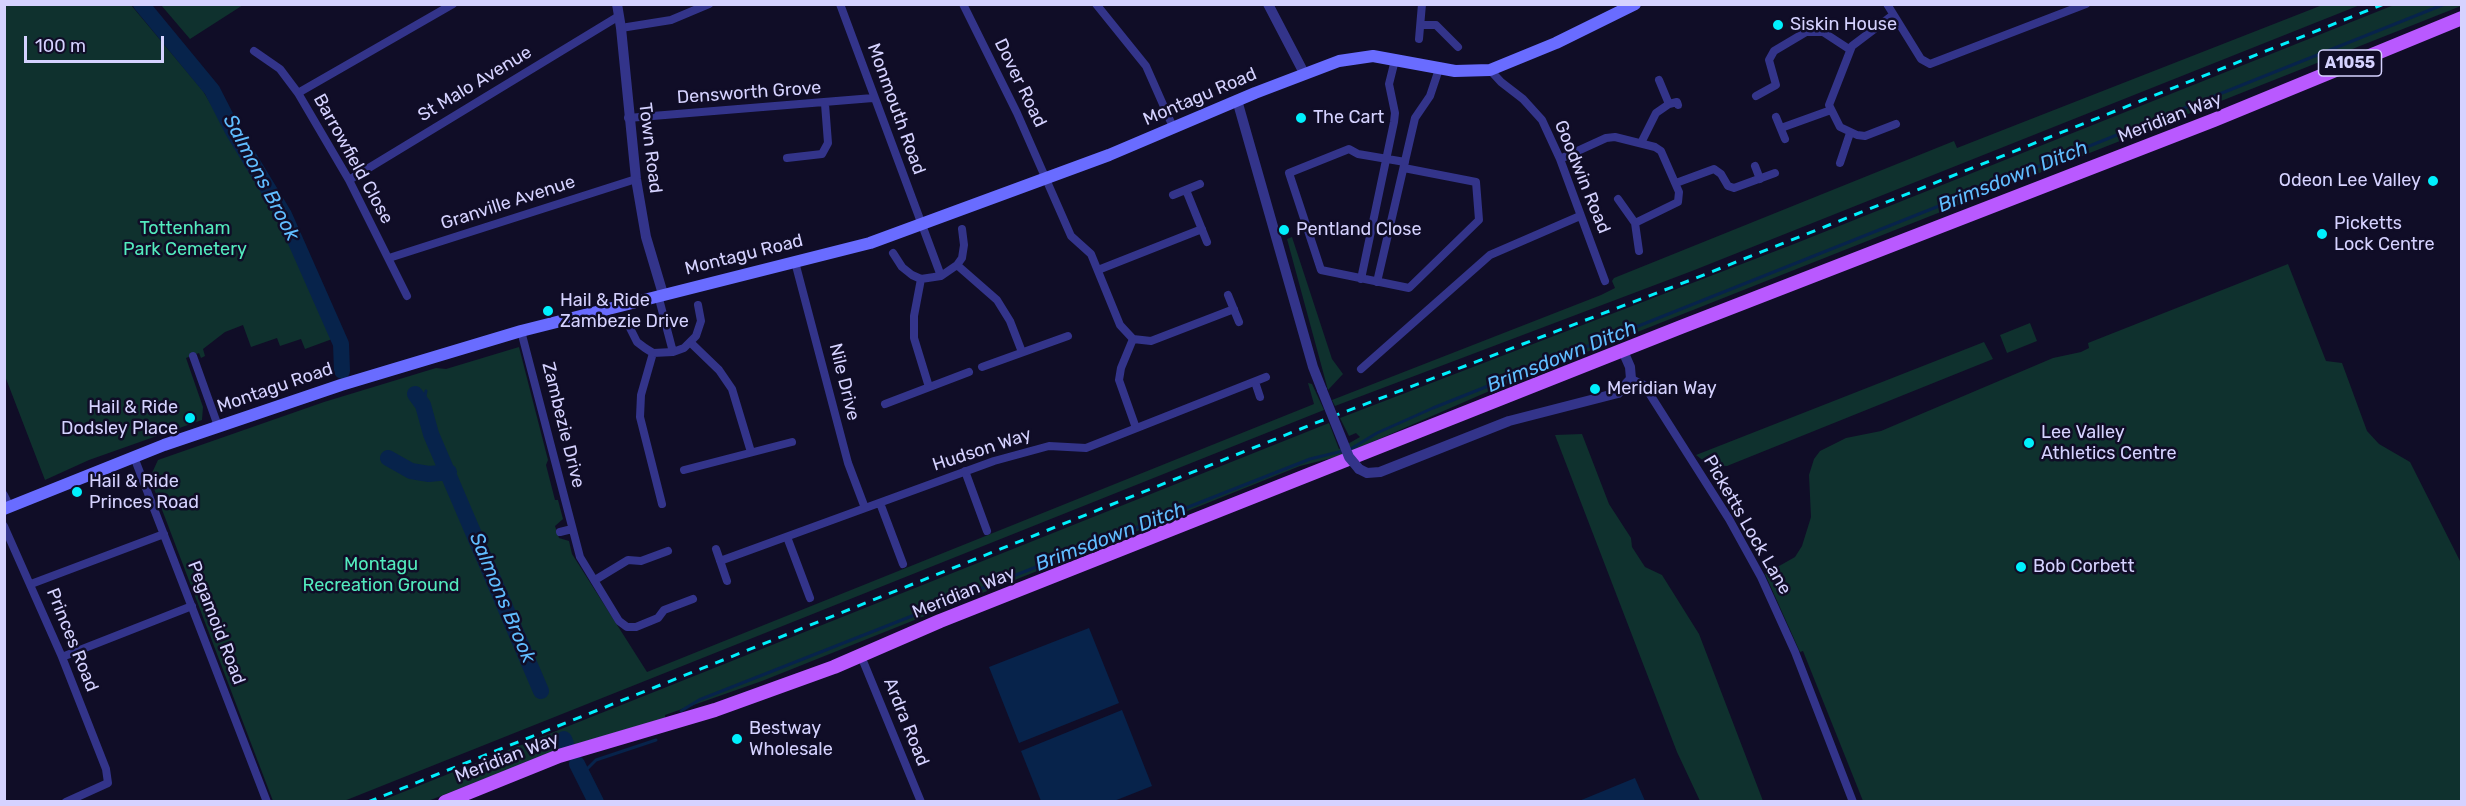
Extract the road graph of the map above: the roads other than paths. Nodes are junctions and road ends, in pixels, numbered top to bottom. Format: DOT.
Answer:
graph roads {
  1 [pos="709,4"];
  2 [pos="840,4"];
  3 [pos="963,4"];
  4 [pos="1096,4"];
  5 [pos="1268,4"];
  6 [pos="1422,4"];
  7 [pos="1635,4"];
  8 [pos="1887,4"];
  9 [pos="2086,4"];
  10 [pos="450,5"];
  11 [pos="618,10"];
  12 [pos="1893,15"];
  13 [pos="2462,18"];
  14 [pos="1421,25"];
  15 [pos="621,28"];
  16 [pos="1419,39"];
  17 [pos="1458,47"];
  18 [pos="1849,50"];
  19 [pos="254,51"];
  20 [pos="1395,60"];
  21 [pos="1438,69"];
  22 [pos="1490,70"];
  23 [pos="1304,73"];
  24 [pos="1659,80"];
  25 [pos="298,93"];
  26 [pos="1756,96"];
  27 [pos="873,98"];
  28 [pos="1237,100"];
  29 [pos="825,104"];
  30 [pos="1831,110"];
  31 [pos="1776,117"];
  32 [pos="628,118"];
  33 [pos="1896,124"];
  34 [pos="1173,127"];
  35 [pos="1781,128"];
  36 [pos="1850,133"];
  37 [pos="1785,139"];
  38 [pos="1641,143"];
  39 [pos="787,158"];
  40 [pos="1385,159"];
  41 [pos="1560,159"];
  42 [pos="1840,163"];
  43 [pos="1404,165"];
  44 [pos="1755,166"];
  45 [pos="1775,173"];
  46 [pos="1046,177"];
  47 [pos="1760,178"];
  48 [pos="636,179"];
  49 [pos="349,180"];
  50 [pos="1676,183"];
  51 [pos="1200,184"];
  52 [pos="1186,190"];
  53 [pos="1173,195"];
  54 [pos="1618,199"];
  55 [pos="1580,216"];
  56 [pos="1635,223"];
  57 [pos="921,224"];
  58 [pos="962,229"];
  59 [pos="1202,229"];
  60 [pos="1207,242"];
  61 [pos="1639,251"];
  62 [pos="894,253"];
  63 [pos="389,258"];
  64 [pos="795,262"];
  65 [pos="957,265"];
  66 [pos="1098,270"];
  67 [pos="940,276"];
  68 [pos="921,279"];
  69 [pos="1360,279"];
  70 [pos="1605,281"];
  71 [pos="1377,282"];
  72 [pos="661,295"];
  73 [pos="1228,295"];
  74 [pos="407,296"];
  75 [pos="698,305"];
  76 [pos="1234,309"];
  77 [pos="1239,322"];
  78 [pos="628,324"];
  79 [pos="521,331"];
  80 [pos="1068,336"];
  81 [pos="1133,339"];
  82 [pos="691,343"];
  83 [pos="1623,351"];
  84 [pos="673,352"];
  85 [pos="1022,352"];
  86 [pos="653,353"];
  87 [pos="192,356"];
  88 [pos="982,367"];
  89 [pos="1361,369"];
  90 [pos="969,372"];
  91 [pos="1266,377"];
  92 [pos="1631,379"];
  93 [pos="1255,382"];
  94 [pos="929,387"];
  95 [pos="1260,397"];
  96 [pos="885,404"];
  97 [pos="218,426"];
  98 [pos="1136,428"];
  99 [pos="792,442"];
  100 [pos="751,452"];
  101 [pos="134,457"];
  102 [pos="684,470"];
  103 [pos="965,471"];
  104 [pos="880,503"];
  105 [pos="6,504"];
  106 [pos="662,504"];
  107 [pos="865,508"];
  108 [pos="4,526"];
  109 [pos="572,528"];
  110 [pos="987,531"];
  111 [pos="560,532"];
  112 [pos="164,534"];
  113 [pos="787,537"];
  114 [pos="716,549"];
  115 [pos="668,551"];
  116 [pos="720,561"];
  117 [pos="903,564"];
  118 [pos="595,580"];
  119 [pos="727,581"];
  120 [pos="31,584"];
  121 [pos="810,598"];
  122 [pos="693,599"];
  123 [pos="192,606"];
  124 [pos="861,656"];
  125 [pos="62,657"];
  126 [pos="66,801"];
  127 [pos="267,801"];
  128 [pos="445,801"];
  129 [pos="921,801"];
  130 [pos="1853,801"];
  1 -- 15 [label="street"];
  2 -- 27 [label="street, Monmouth Road"];
  3 -- 46 [label="street, Dover Road"];
  4 -- 34 [label="street"];
  5 -- 23 [label="street"];
  6 -- 14 [label="street"];
  7 -- 22 [label="main road, Montagu Road"];
  8 -- 12 [label="street"];
  9 -- 12 [label="street"];
  10 -- 25 [label="street"];
  11 -- 15 [label="street, Town Road"];
  11 -- 49 [label="street, St Malo Avenue"];
  12 -- 18 [label="street"];
  13 -- 83 [label="main road, Meridian Way / A1055"];
  14 -- 16 [label="street"];
  14 -- 17 [label="street"];
  15 -- 32 [label="street, Town Road"];
  18 -- 26 [label="street"];
  18 -- 30 [label="street"];
  19 -- 25 [label="street, Barrowfield Close"];
  20 -- 21 [label="main road, Montagu Road"];
  20 -- 23 [label="main road, Montagu Road"];
  20 -- 40 [label="street"];
  21 -- 22 [label="main road, Montagu Road"];
  21 -- 43 [label="street"];
  22 -- 41 [label="street, Goodwin Road"];
  23 -- 28 [label="main road, Montagu Road"];
  24 -- 38 [label="street"];
  25 -- 49 [label="street, Barrowfield Close"];
  27 -- 29 [label="street, Densworth Grove"];
  27 -- 57 [label="street, Monmouth Road"];
  28 -- 34 [label="main road, Montagu Road"];
  28 -- 92 [label="street, bridge"];
  29 -- 32 [label="street, Densworth Grove"];
  29 -- 39 [label="street"];
  30 -- 35 [label="street"];
  30 -- 36 [label="street"];
  31 -- 35 [label="street"];
  32 -- 48 [label="street, Town Road"];
  33 -- 36 [label="street"];
  34 -- 46 [label="main road, Montagu Road"];
  35 -- 37 [label="street"];
  36 -- 42 [label="street"];
  38 -- 41 [label="street"];
  38 -- 50 [label="street"];
  40 -- 43 [label="street"];
  40 -- 69 [label="street"];
  40 -- 69 [label="street"];
  41 -- 55 [label="street, Goodwin Road"];
  43 -- 71 [label="street"];
  43 -- 71 [label="street"];
  44 -- 47 [label="street"];
  45 -- 47 [label="street"];
  46 -- 57 [label="main road, Montagu Road"];
  46 -- 66 [label="street, Dover Road"];
  47 -- 50 [label="street"];
  48 -- 63 [label="street, Granville Avenue"];
  48 -- 72 [label="street, Town Road"];
  49 -- 63 [label="street, Barrowfield Close"];
  50 -- 56 [label="street"];
  51 -- 52 [label="street"];
  52 -- 53 [label="street"];
  52 -- 59 [label="street"];
  54 -- 56 [label="street"];
  55 -- 70 [label="street, Goodwin Road"];
  55 -- 89 [label="street"];
  56 -- 61 [label="street"];
  57 -- 64 [label="main road, Montagu Road"];
  57 -- 67 [label="street, Monmouth Road"];
  58 -- 65 [label="street"];
  59 -- 60 [label="street"];
  59 -- 66 [label="street"];
  62 -- 68 [label="street"];
  63 -- 74 [label="street, Barrowfield Close"];
  64 -- 72 [label="main road, Montagu Road"];
  64 -- 107 [label="street, Nile Drive"];
  65 -- 67 [label="street"];
  65 -- 85 [label="street"];
  66 -- 81 [label="street, Dover Road"];
  67 -- 68 [label="street"];
  68 -- 94 [label="street"];
  69 -- 71 [label="street"];
  72 -- 79 [label="main road, Montagu Road"];
  72 -- 84 [label="street"];
  73 -- 76 [label="street"];
  75 -- 82 [label="street"];
  76 -- 77 [label="street"];
  76 -- 81 [label="street"];
  78 -- 86 [label="street"];
  79 -- 97 [label="main road, Montagu Road"];
  79 -- 109 [label="street, Zambezie Drive"];
  80 -- 85 [label="street"];
  81 -- 98 [label="street"];
  82 -- 84 [label="street"];
  82 -- 100 [label="street"];
  83 -- 92 [label="street"];
  83 -- 124 [label="main road, Meridian Way / A1055"];
  84 -- 86 [label="street"];
  85 -- 88 [label="street"];
  86 -- 106 [label="street"];
  87 -- 97 [label="street"];
  90 -- 94 [label="street"];
  91 -- 93 [label="street, Hudson Way"];
  92 -- 130 [label="street, Picketts Lock Lane"];
  93 -- 95 [label="street"];
  93 -- 98 [label="street, Hudson Way"];
  94 -- 96 [label="street"];
  97 -- 101 [label="main road, Montagu Road"];
  98 -- 103 [label="street, Hudson Way"];
  99 -- 100 [label="street"];
  100 -- 102 [label="street"];
  101 -- 105 [label="main road, Montagu Road"];
  101 -- 112 [label="street, Pegamoid Road"];
  103 -- 104 [label="street, Hudson Way"];
  103 -- 110 [label="street"];
  104 -- 107 [label="street, Hudson Way"];
  104 -- 117 [label="street"];
  107 -- 113 [label="street, Hudson Way"];
  108 -- 120 [label="street, Princes Road"];
  109 -- 111 [label="street"];
  109 -- 118 [label="street, Zambezie Drive"];
  112 -- 120 [label="street"];
  112 -- 123 [label="street, Pegamoid Road"];
  113 -- 116 [label="street, Hudson Way"];
  113 -- 121 [label="street"];
  114 -- 116 [label="street"];
  115 -- 118 [label="street"];
  116 -- 119 [label="street"];
  118 -- 122 [label="street, Zambezie Drive"];
  120 -- 125 [label="street, Princes Road"];
  123 -- 125 [label="street"];
  123 -- 127 [label="street, Pegamoid Road"];
  124 -- 128 [label="main road, Meridian Way / A1055"];
  124 -- 129 [label="street, Ardra Road"];
  125 -- 126 [label="street, Princes Road"];
}
